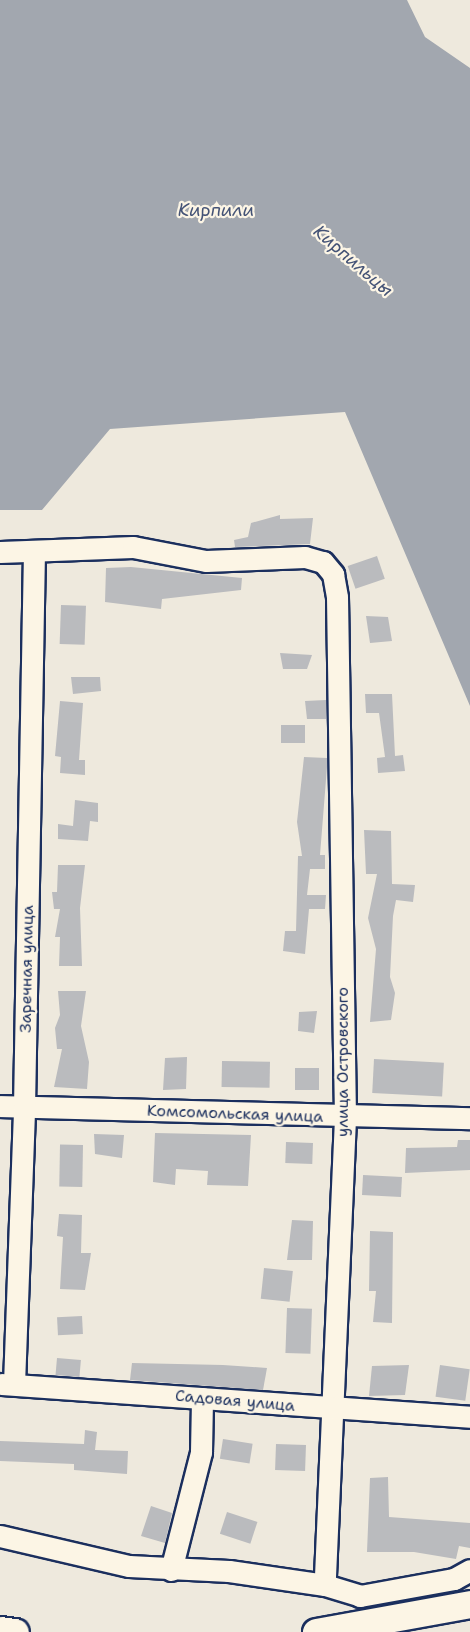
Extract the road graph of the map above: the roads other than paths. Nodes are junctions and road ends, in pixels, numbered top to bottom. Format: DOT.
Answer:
graph roads {
  1 [pos="0,552"];
  2 [pos="34,554"];
  3 [pos="0,1106"];
  4 [pos="24,1107"];
  5 [pos="345,1118"];
  6 [pos="470,1118"];
  7 [pos="7,1384"];
  8 [pos="202,1398"];
  9 [pos="335,1410"];
  10 [pos="470,1417"];
  11 [pos="0,1536"];
  12 [pos="171,1570"];
  13 [pos="470,1570"];
  14 [pos="325,1586"];
  15 [pos="470,1604"];
  16 [pos="0,1630"];
  17 [pos="15,1632"];
  18 [pos="316,1632"];
  1 -- 2 [label="street"];
  2 -- 4 [label="street, Заречная улица"];
  2 -- 5 [label="street, улица Островского"];
  3 -- 4 [label="street, Комсомольская улица"];
  4 -- 5 [label="street, Комсомольская улица"];
  4 -- 7 [label="street, Заречная улица"];
  5 -- 6 [label="street, Комсомольская улица"];
  5 -- 9 [label="street, улица Островского"];
  7 -- 8 [label="street, Садовая улица"];
  8 -- 9 [label="street, Садовая улица"];
  8 -- 12 [label="street"];
  9 -- 10 [label="street, Садовая улица"];
  9 -- 14 [label="street, улица Островского"];
  11 -- 12 [label="street"];
  12 -- 14 [label="street"];
  13 -- 14 [label="street"];
  15 -- 18 [label="main road"];
  16 -- 17 [label="main road"];
}
